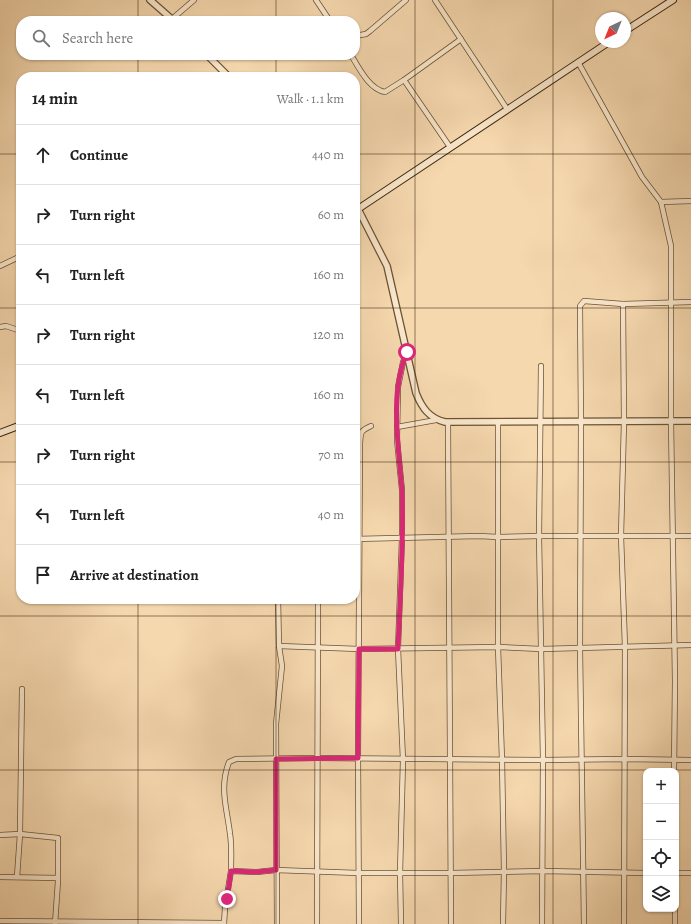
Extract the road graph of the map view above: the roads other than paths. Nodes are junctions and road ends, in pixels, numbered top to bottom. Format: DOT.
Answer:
graph roads {
  1 [pos="150,0"];
  2 [pos="194,0"];
  3 [pos="317,0"];
  4 [pos="406,0"];
  5 [pos="435,0"];
  6 [pos="673,0"];
  7 [pos="168,16"];
  8 [pos="177,16"];
  9 [pos="327,16"];
  10 [pos="631,27"];
  11 [pos="360,35"];
  12 [pos="460,39"];
  13 [pos="600,48"];
  14 [pos="212,60"];
  15 [pos="354,60"];
  16 [pos="578,62"];
  17 [pos="224,72"];
  18 [pos="404,80"];
  19 [pos="507,109"];
  20 [pos="450,147"];
  21 [pos="691,201"];
  22 [pos="661,202"];
  23 [pos="360,205"];
  24 [pos="360,215"];
  25 [pos="16,258"];
  26 [pos="0,266"];
  27 [pos="691,302"];
  28 [pos="672,303"];
  29 [pos="623,304"];
  30 [pos="0,323"];
  31 [pos="6,326"];
  32 [pos="0,327"];
  33 [pos="16,329"];
  34 [pos="407,352"];
  35 [pos="541,366"];
  36 [pos="436,420"];
  37 [pos="671,421"];
  38 [pos="691,421"];
  39 [pos="448,422"];
  40 [pos="498,422"];
  41 [pos="540,422"];
  42 [pos="581,422"];
  43 [pos="624,422"];
  44 [pos="371,426"];
  45 [pos="16,427"];
  46 [pos="397,428"];
  47 [pos="0,433"];
  48 [pos="360,460"];
  49 [pos="673,535"];
  50 [pos="450,536"];
  51 [pos="539,536"];
  52 [pos="580,536"];
  53 [pos="621,536"];
  54 [pos="691,536"];
  55 [pos="402,537"];
  56 [pos="498,537"];
  57 [pos="360,539"];
  58 [pos="278,604"];
  59 [pos="318,604"];
  60 [pos="360,604"];
  61 [pos="674,645"];
  62 [pos="691,645"];
  63 [pos="279,646"];
  64 [pos="450,647"];
  65 [pos="498,647"];
  66 [pos="625,647"];
  67 [pos="318,649"];
  68 [pos="359,649"];
  69 [pos="398,649"];
  70 [pos="541,649"];
  71 [pos="580,649"];
  72 [pos="22,689"];
  73 [pos="317,758"];
  74 [pos="358,758"];
  75 [pos="276,759"];
  76 [pos="450,759"];
  77 [pos="625,759"];
  78 [pos="403,760"];
  79 [pos="502,760"];
  80 [pos="543,760"];
  81 [pos="582,760"];
  82 [pos="674,760"];
  83 [pos="691,760"];
  84 [pos="674,768"];
  85 [pos="20,834"];
  86 [pos="0,835"];
  87 [pos="276,870"];
  88 [pos="231,871"];
  89 [pos="317,871"];
  90 [pos="504,871"];
  91 [pos="543,871"];
  92 [pos="583,872"];
  93 [pos="691,872"];
  94 [pos="358,873"];
  95 [pos="400,873"];
  96 [pos="451,873"];
  97 [pos="625,873"];
  98 [pos="643,873"];
  99 [pos="679,873"];
  100 [pos="0,877"];
  101 [pos="17,877"];
  102 [pos="58,878"];
  103 [pos="675,912"];
  104 [pos="0,921"];
  105 [pos="55,922"];
  106 [pos="224,923"];
  107 [pos="277,924"];
  108 [pos="317,924"];
  109 [pos="359,924"];
  110 [pos="400,924"];
  111 [pos="451,924"];
  112 [pos="503,924"];
  113 [pos="542,924"];
  114 [pos="584,924"];
  115 [pos="624,924"];
  116 [pos="675,924"];
  1 -- 7 [label="street"];
  2 -- 8 [label="street"];
  3 -- 9 [label="street"];
  4 -- 11 [label="street"];
  5 -- 12 [label="street"];
  6 -- 10 [label="main road"];
  12 -- 18 [label="street"];
  12 -- 19 [label="street"];
  13 -- 16 [label="main road"];
  14 -- 17 [label="street"];
  15 -- 18 [label="street"];
  16 -- 19 [label="main road"];
  16 -- 22 [label="street"];
  18 -- 20 [label="street"];
  19 -- 20 [label="main road"];
  20 -- 23 [label="main road"];
  21 -- 22 [label="street"];
  22 -- 28 [label="street"];
  24 -- 34 [label="street"];
  25 -- 26 [label="street"];
  27 -- 28 [label="street"];
  28 -- 29 [label="street"];
  28 -- 37 [label="street"];
  29 -- 42 [label="street"];
  29 -- 43 [label="street"];
  30 -- 31 [label="street"];
  31 -- 32 [label="street"];
  31 -- 33 [label="street"];
  34 -- 36 [label="street"];
  34 -- 46 [label="street"];
  35 -- 41 [label="street"];
  36 -- 39 [label="street"];
  36 -- 46 [label="street"];
  37 -- 38 [label="street"];
  37 -- 43 [label="street"];
  37 -- 49 [label="street"];
  39 -- 40 [label="street"];
  39 -- 50 [label="street"];
  40 -- 41 [label="street"];
  40 -- 56 [label="street"];
  41 -- 42 [label="street"];
  41 -- 51 [label="street"];
  42 -- 43 [label="street"];
  42 -- 52 [label="street"];
  43 -- 53 [label="street"];
  44 -- 48 [label="street"];
  45 -- 47 [label="main road"];
  46 -- 55 [label="street"];
  49 -- 53 [label="street"];
  49 -- 54 [label="street"];
  49 -- 61 [label="street"];
  50 -- 55 [label="street"];
  50 -- 56 [label="street"];
  50 -- 64 [label="street"];
  51 -- 52 [label="street"];
  51 -- 56 [label="street"];
  51 -- 70 [label="street"];
  52 -- 53 [label="street"];
  52 -- 71 [label="street"];
  53 -- 66 [label="street"];
  55 -- 57 [label="street"];
  55 -- 69 [label="street"];
  56 -- 65 [label="street"];
  58 -- 63 [label="street"];
  59 -- 67 [label="street"];
  60 -- 68 [label="street"];
  61 -- 62 [label="street"];
  61 -- 66 [label="street"];
  61 -- 82 [label="street"];
  63 -- 67 [label="street"];
  63 -- 75 [label="street"];
  64 -- 65 [label="street"];
  64 -- 69 [label="street"];
  64 -- 76 [label="street"];
  65 -- 70 [label="street"];
  65 -- 79 [label="street"];
  66 -- 71 [label="street"];
  66 -- 77 [label="street"];
  67 -- 68 [label="street"];
  67 -- 73 [label="street"];
  68 -- 69 [label="street"];
  68 -- 74 [label="street"];
  69 -- 78 [label="street"];
  70 -- 71 [label="street"];
  70 -- 80 [label="street"];
  71 -- 81 [label="street"];
  72 -- 85 [label="street"];
  73 -- 74 [label="street"];
  73 -- 75 [label="street"];
  73 -- 89 [label="street"];
  74 -- 78 [label="street"];
  74 -- 94 [label="street"];
  75 -- 87 [label="street"];
  75 -- 88 [label="street"];
  76 -- 78 [label="street"];
  76 -- 79 [label="street"];
  76 -- 96 [label="street"];
  77 -- 81 [label="street"];
  77 -- 82 [label="street"];
  77 -- 97 [label="street"];
  78 -- 95 [label="street"];
  79 -- 80 [label="street"];
  79 -- 90 [label="street"];
  80 -- 81 [label="street"];
  80 -- 91 [label="street"];
  81 -- 92 [label="street"];
  82 -- 83 [label="street"];
  82 -- 84 [label="street"];
  85 -- 86 [label="street"];
  85 -- 101 [label="street"];
  85 -- 102 [label="street"];
  87 -- 88 [label="street"];
  87 -- 89 [label="street"];
  87 -- 107 [label="street"];
  88 -- 106 [label="street"];
  89 -- 94 [label="street"];
  89 -- 108 [label="street"];
  90 -- 91 [label="street"];
  90 -- 96 [label="street"];
  90 -- 112 [label="street"];
  91 -- 92 [label="street"];
  91 -- 113 [label="street"];
  92 -- 97 [label="street"];
  92 -- 114 [label="street"];
  93 -- 99 [label="street"];
  94 -- 95 [label="street"];
  94 -- 109 [label="street"];
  95 -- 96 [label="street"];
  95 -- 110 [label="street"];
  96 -- 111 [label="street"];
  97 -- 98 [label="street"];
  97 -- 115 [label="street"];
  100 -- 101 [label="street"];
  101 -- 102 [label="street"];
  102 -- 105 [label="street"];
  103 -- 116 [label="street"];
  104 -- 105 [label="street"];
  105 -- 106 [label="street"];
}
